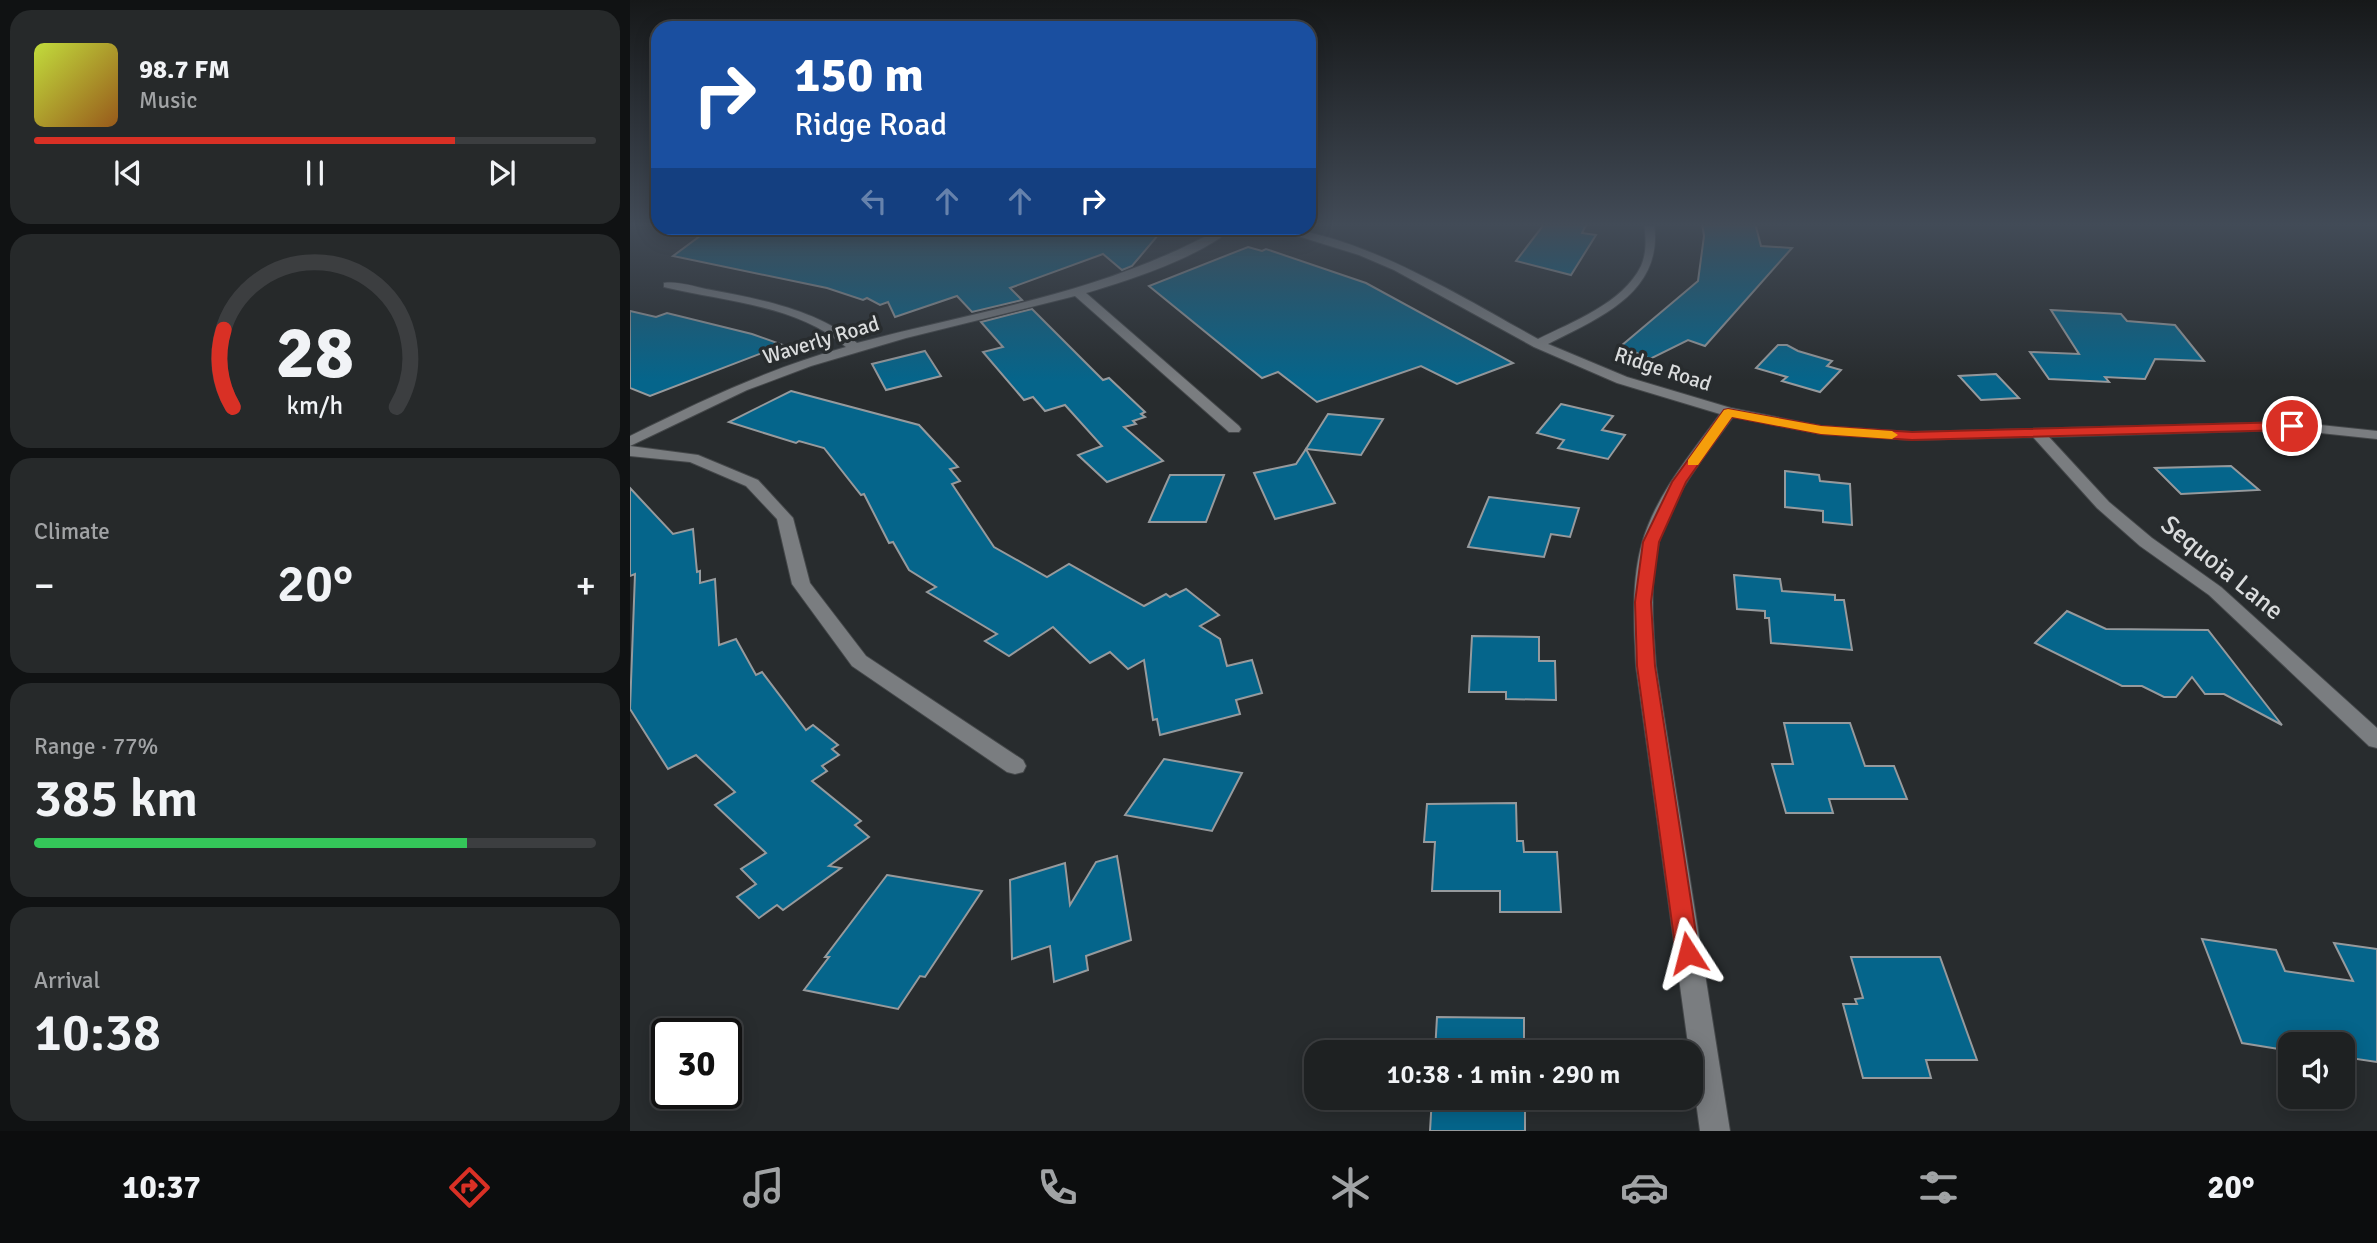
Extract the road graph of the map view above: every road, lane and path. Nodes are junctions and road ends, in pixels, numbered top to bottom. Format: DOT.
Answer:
graph roads {
  1 [pos="1128,276"];
  2 [pos="1410,276"];
  3 [pos="1640,276"];
  4 [pos="668,285"];
  5 [pos="1077,292"];
  6 [pos="1538,344"];
  7 [pos="855,348"];
  8 [pos="1728,412"];
  9 [pos="1234,429"];
  10 [pos="2038,433"];
  11 [pos="2377,435"];
  12 [pos="630,442"];
  13 [pos="630,451"];
  14 [pos="2377,740"];
  15 [pos="1015,766"];
  16 [pos="1715,1131"];
  1 -- 5 [label="street, Waverly Road"];
  2 -- 6 [label="street, Ridge Road"];
  3 -- 6 [label="street"];
  4 -- 7 [label="street"];
  5 -- 7 [label="street, Waverly Road"];
  5 -- 9 [label="street"];
  6 -- 8 [label="street, Ridge Road"];
  7 -- 12 [label="street, Waverly Road"];
  8 -- 10 [label="street, Ridge Road"];
  8 -- 16 [label="street"];
  10 -- 11 [label="street, Ridge Road"];
  10 -- 14 [label="street, Sequoia Lane"];
  13 -- 15 [label="street"];
}
